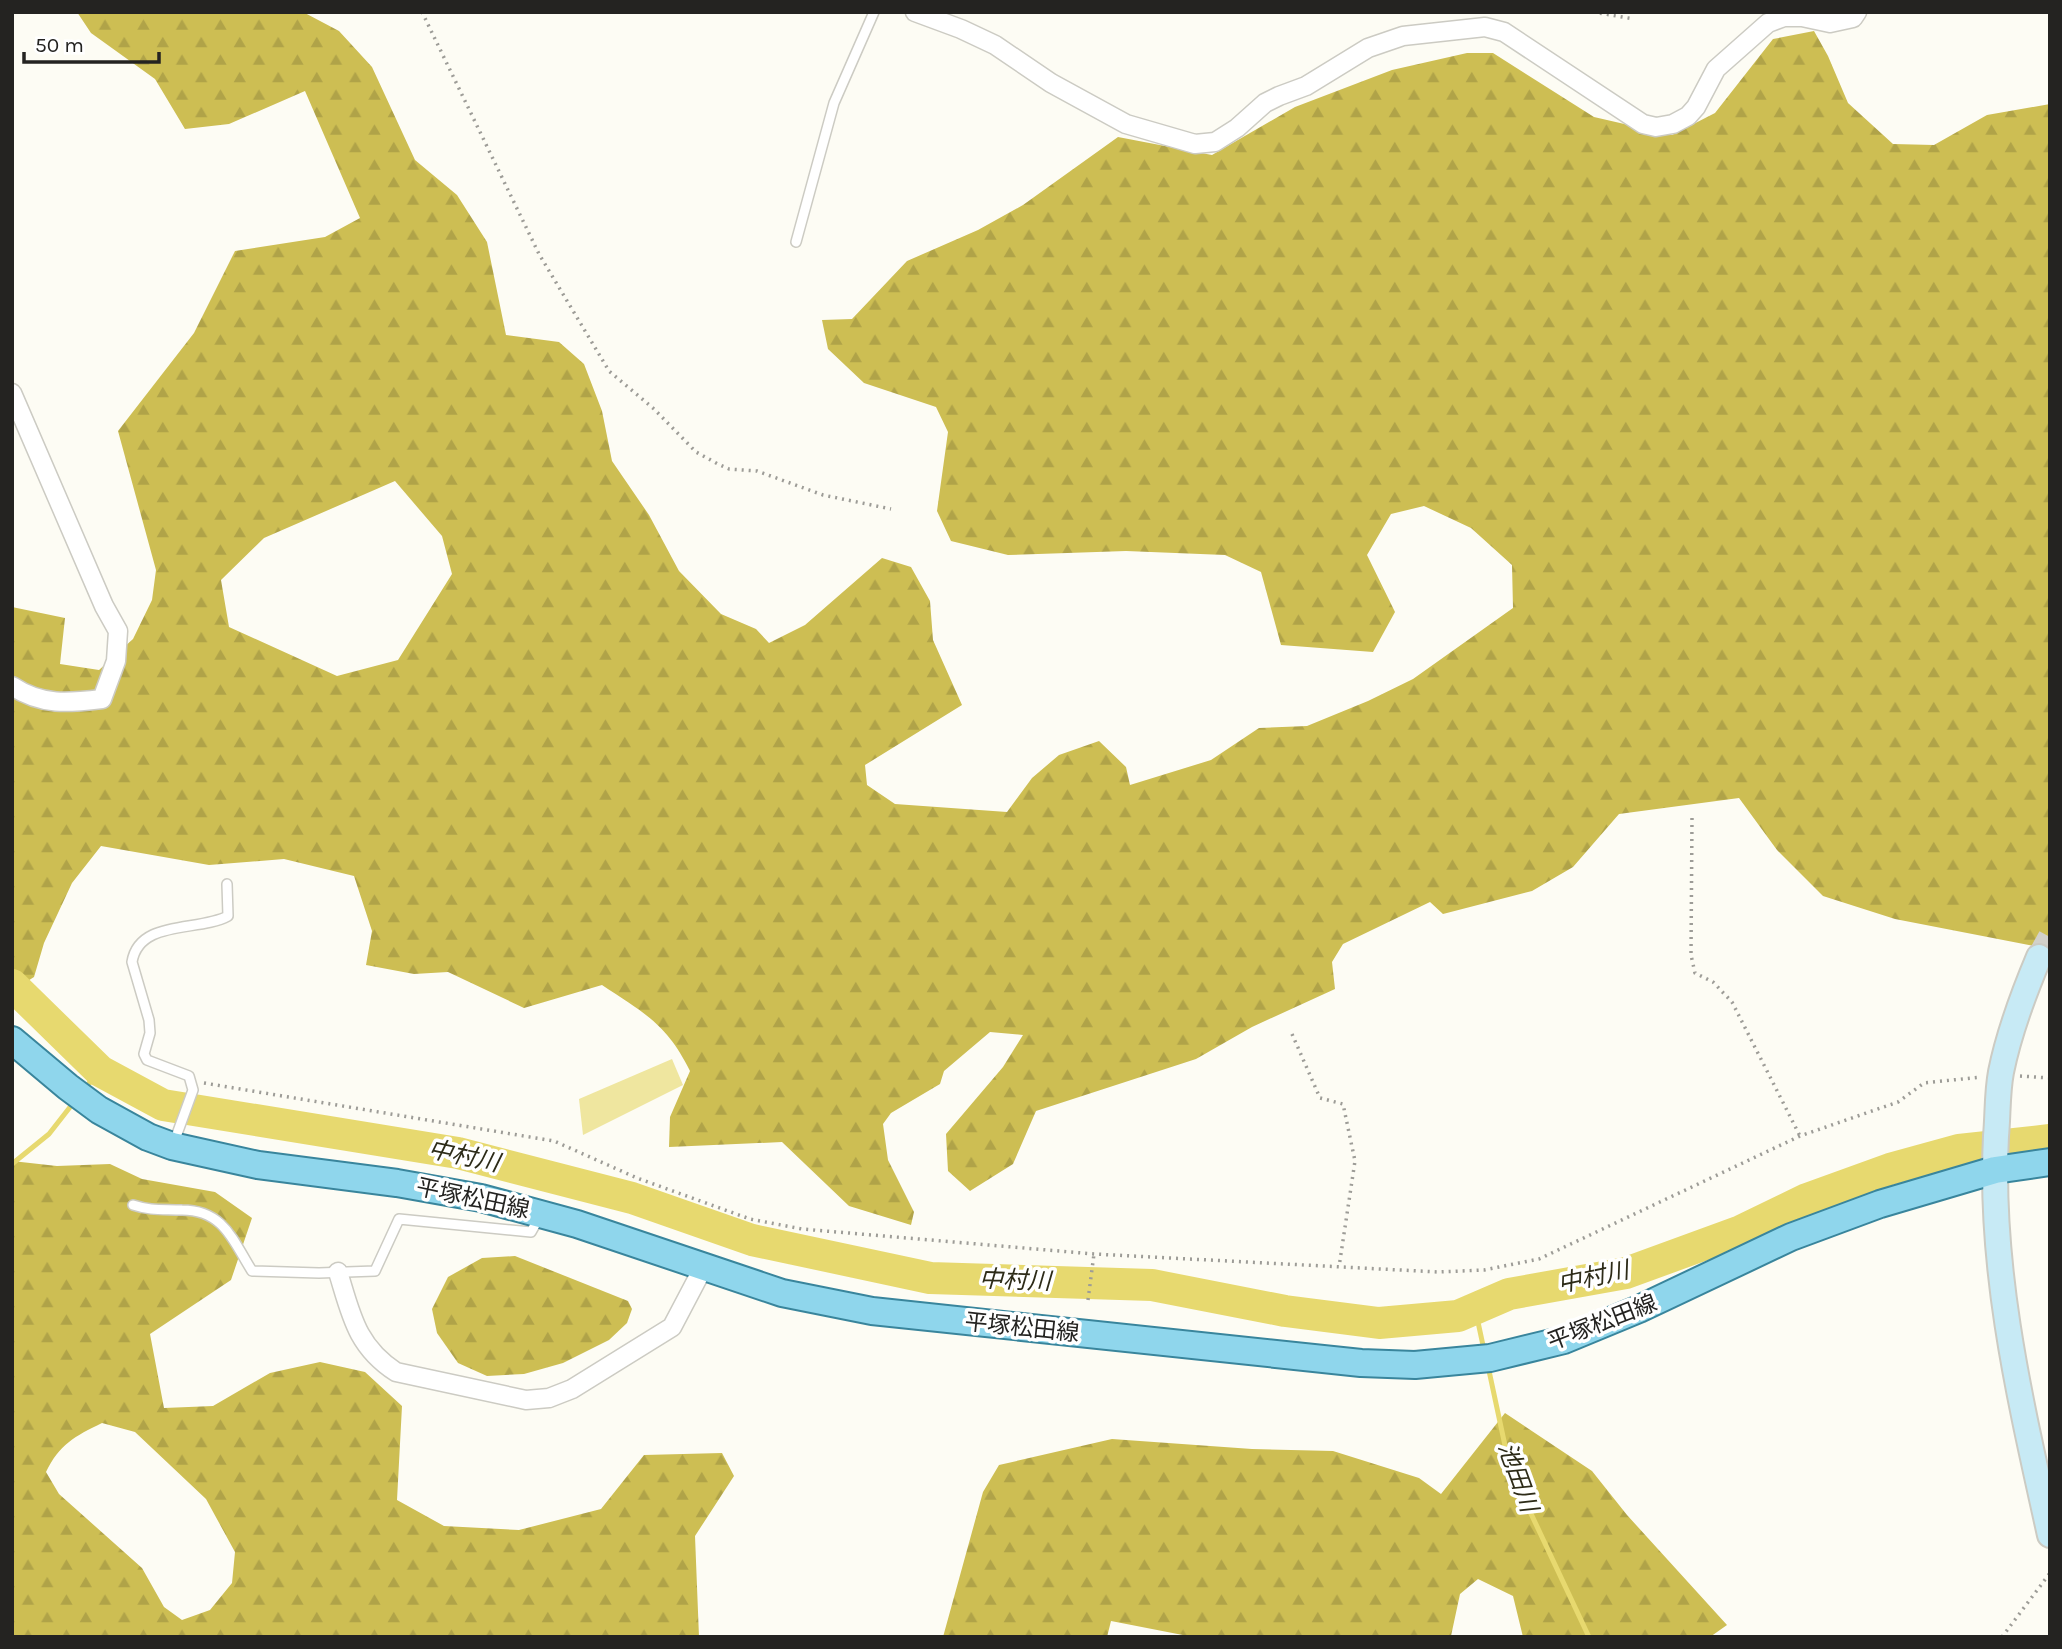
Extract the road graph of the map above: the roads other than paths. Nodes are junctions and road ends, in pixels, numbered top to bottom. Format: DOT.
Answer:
graph roads {
  1 [pos="874,12"];
  2 [pos="915,12"];
  3 [pos="1857,12"];
  4 [pos="796,242"];
  5 [pos="12,393"];
  6 [pos="12,686"];
  7 [pos="228,884"];
  8 [pos="2039,957"];
  9 [pos="12,1040"];
  10 [pos="175,1138"];
  11 [pos="2050,1162"];
  12 [pos="1995,1163"];
  13 [pos="134,1206"];
  14 [pos="541,1213"];
  15 [pos="704,1268"];
  16 [pos="338,1272"];
  17 [pos="2050,1535"];
  1 -- 4 [label="lane"];
  2 -- 3 [label="street"];
  5 -- 6 [label="street"];
  7 -- 10 [label="lane"];
  8 -- 12 [label="street"];
  9 -- 10 [label="main road, 平塚松田線"];
  10 -- 14 [label="main road, 平塚松田線"];
  11 -- 12 [label="main road, 平塚松田線"];
  12 -- 15 [label="main road, 平塚松田線"];
  12 -- 17 [label="street"];
  13 -- 16 [label="lane"];
  14 -- 15 [label="main road, 平塚松田線"];
  14 -- 16 [label="lane"];
  15 -- 16 [label="street"];
}
